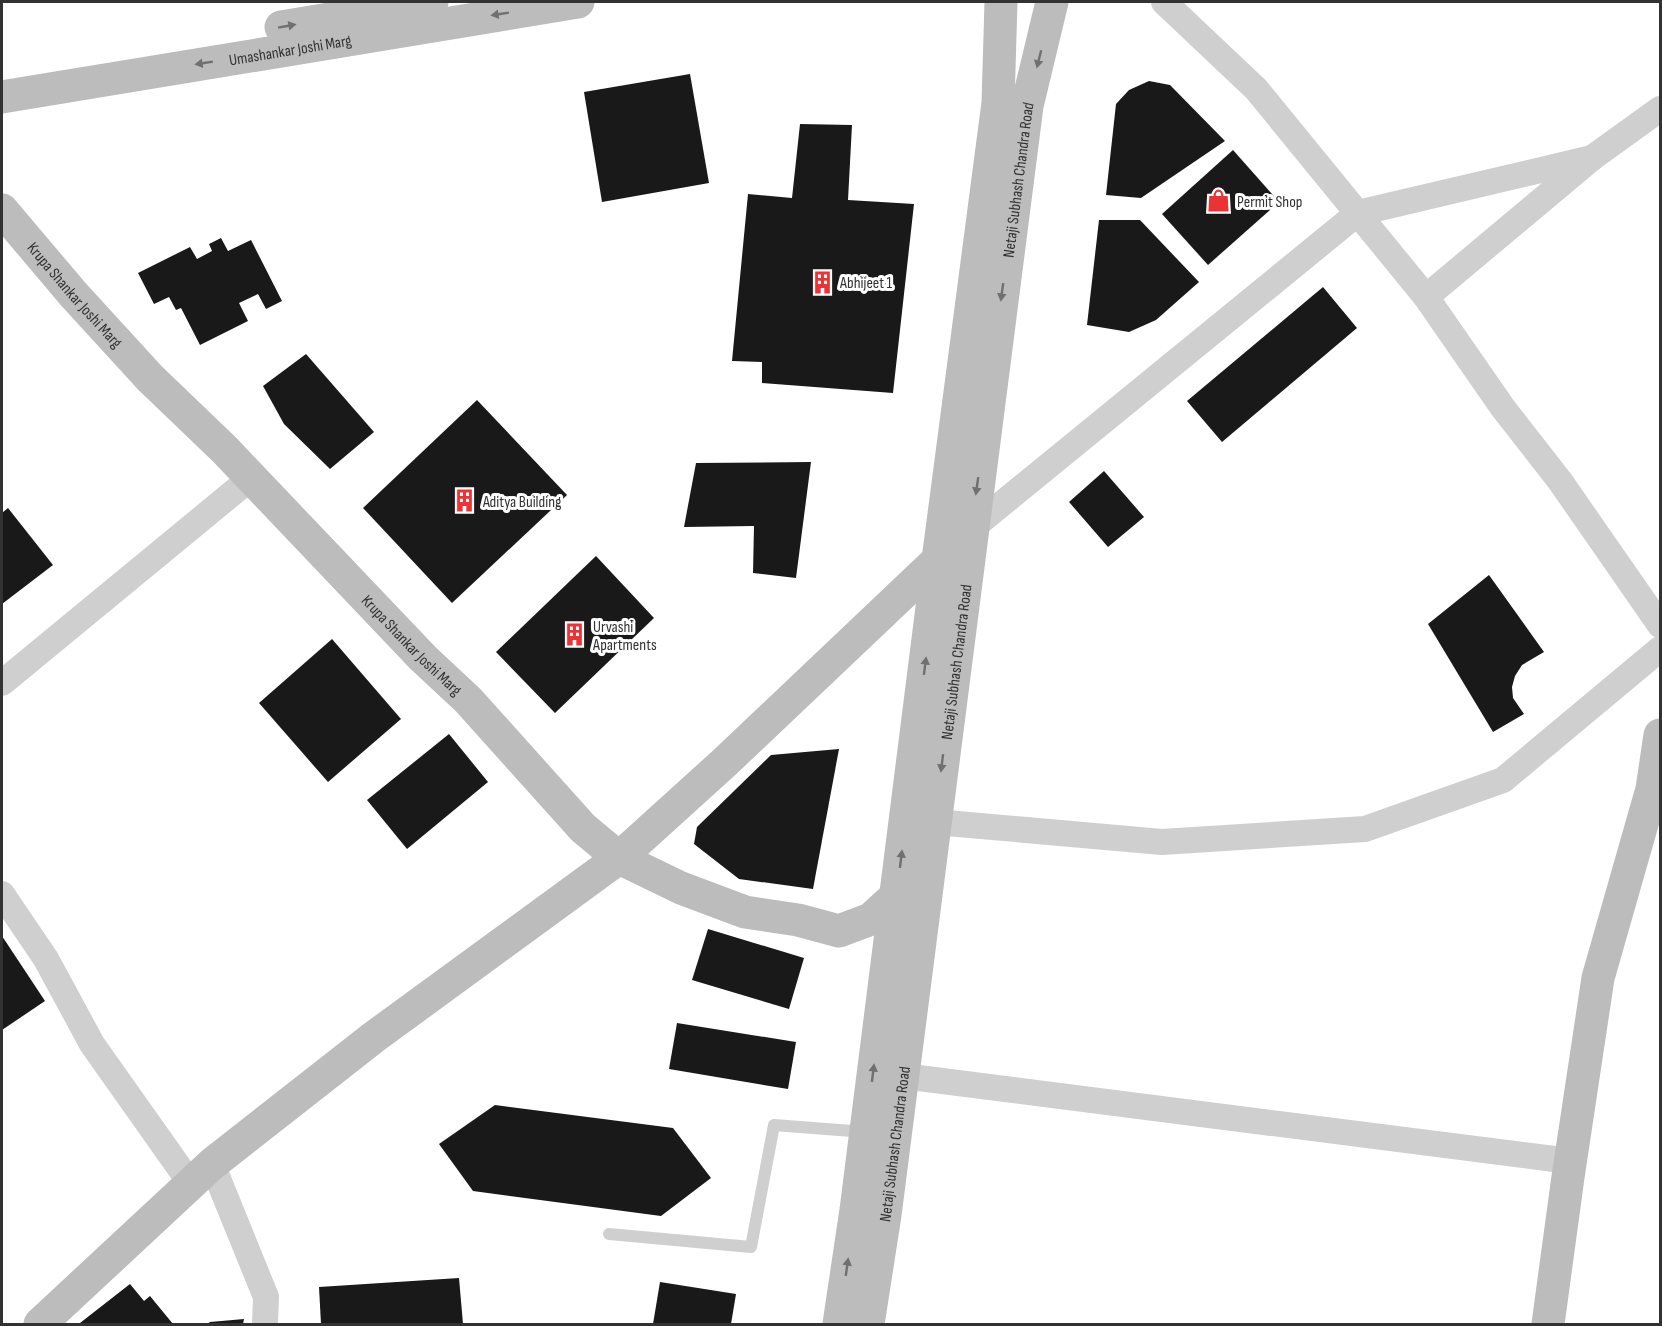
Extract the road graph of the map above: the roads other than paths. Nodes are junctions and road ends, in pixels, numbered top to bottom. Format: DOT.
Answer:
graph roads {
  1 [pos="432,2"];
  2 [pos="578,2"];
  3 [pos="1001,2"];
  4 [pos="1052,2"];
  5 [pos="1164,2"];
  6 [pos="2,77"];
  7 [pos="2,97"];
  8 [pos="1660,109"];
  9 [pos="1592,158"];
  10 [pos="2,210"];
  11 [pos="1358,213"];
  12 [pos="1426,297"];
  13 [pos="252,477"];
  14 [pos="971,529"];
  15 [pos="938,560"];
  16 [pos="1660,625"];
  17 [pos="1660,649"];
  18 [pos="2,683"];
  19 [pos="1660,735"];
  20 [pos="935,822"];
  21 [pos="619,858"];
  22 [pos="2,894"];
  23 [pos="896,896"];
  24 [pos="903,1076"];
  25 [pos="866,1132"];
  26 [pos="1570,1161"];
  27 [pos="201,1174"];
  28 [pos="609,1233"];
  29 [pos="40,1324"];
  30 [pos="265,1324"];
  31 [pos="839,1324"];
  32 [pos="868,1324"];
  33 [pos="1548,1324"];
  6 -- 1 [label="street, Umashankar Joshi Marg, one-way"];
  2 -- 7 [label="street, Umashankar Joshi Marg, one-way"];
  3 -- 15 [label="street, Netaji Subhash Chandra Road"];
  4 -- 14 [label="street, Netaji Subhash Chandra Road, one-way"];
  5 -- 11 [label="street"];
  8 -- 9 [label="street"];
  9 -- 11 [label="street"];
  9 -- 12 [label="street"];
  10 -- 13 [label="street, Krupa Shankar Joshi Marg"];
  11 -- 12 [label="street"];
  11 -- 14 [label="street"];
  12 -- 16 [label="street"];
  13 -- 18 [label="street"];
  13 -- 21 [label="street, Krupa Shankar Joshi Marg"];
  14 -- 20 [label="street, Netaji Subhash Chandra Road, one-way"];
  15 -- 21 [label="street"];
  23 -- 15 [label="street, Netaji Subhash Chandra Road, one-way"];
  17 -- 20 [label="street"];
  19 -- 26 [label="street"];
  20 -- 24 [label="street, Netaji Subhash Chandra Road"];
  21 -- 23 [label="street, Krupa Shankar Joshi Marg"];
  21 -- 27 [label="street"];
  22 -- 27 [label="street"];
  25 -- 23 [label="street, Netaji Subhash Chandra Road, one-way"];
  24 -- 26 [label="street"];
  24 -- 32 [label="street, Netaji Subhash Chandra Road"];
  25 -- 28 [label="lane"];
  31 -- 25 [label="street, Netaji Subhash Chandra Road, one-way"];
  26 -- 33 [label="street"];
  27 -- 29 [label="street"];
  27 -- 30 [label="street"];
}
